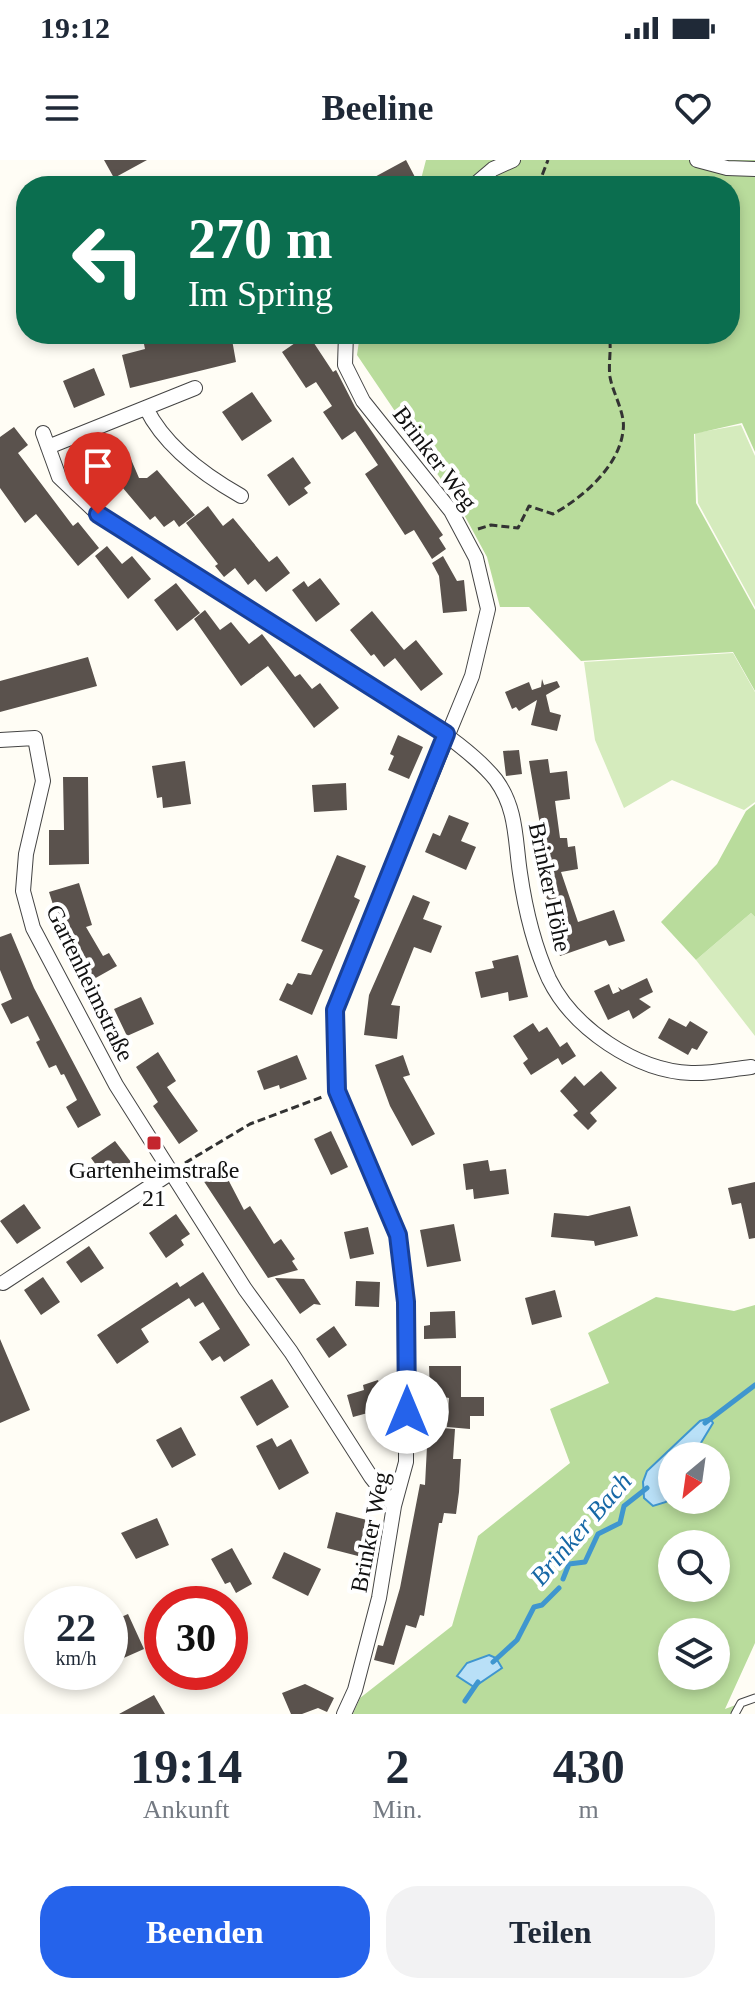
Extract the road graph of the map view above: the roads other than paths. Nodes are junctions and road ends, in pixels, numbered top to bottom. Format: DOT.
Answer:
graph roads {
  1 [pos="513,160"];
  2 [pos="697,160"];
  3 [pos="755,169"];
  4 [pos="485,176"];
  5 [pos="346,344"];
  6 [pos="195,388"];
  7 [pos="146,408"];
  8 [pos="241,496"];
  9 [pos="446,734"];
  10 [pos="0,740"];
  11 [pos="751,1067"];
  12 [pos="172,1172"];
  13 [pos="3,1283"];
  14 [pos="394,1506"];
  15 [pos="755,1698"];
  16 [pos="344,1714"];
  17 [pos="735,1714"];
  1 -- 4 [label="street"];
  2 -- 3 [label="street"];
  5 -- 9 [label="street, Brinker Weg"];
  6 -- 7 [label="street"];
  7 -- 8 [label="street"];
  7 -- 9 [label="street, Brinker Höhe"];
  9 -- 11 [label="street, Brinker Höhe"];
  9 -- 14 [label="street, Brinker Weg"];
  10 -- 12 [label="street, Gartenheimstraße"];
  12 -- 13 [label="street"];
  12 -- 14 [label="street, Gartenheimstraße"];
  14 -- 16 [label="street, Brinker Weg"];
  15 -- 17 [label="lane"];
}
